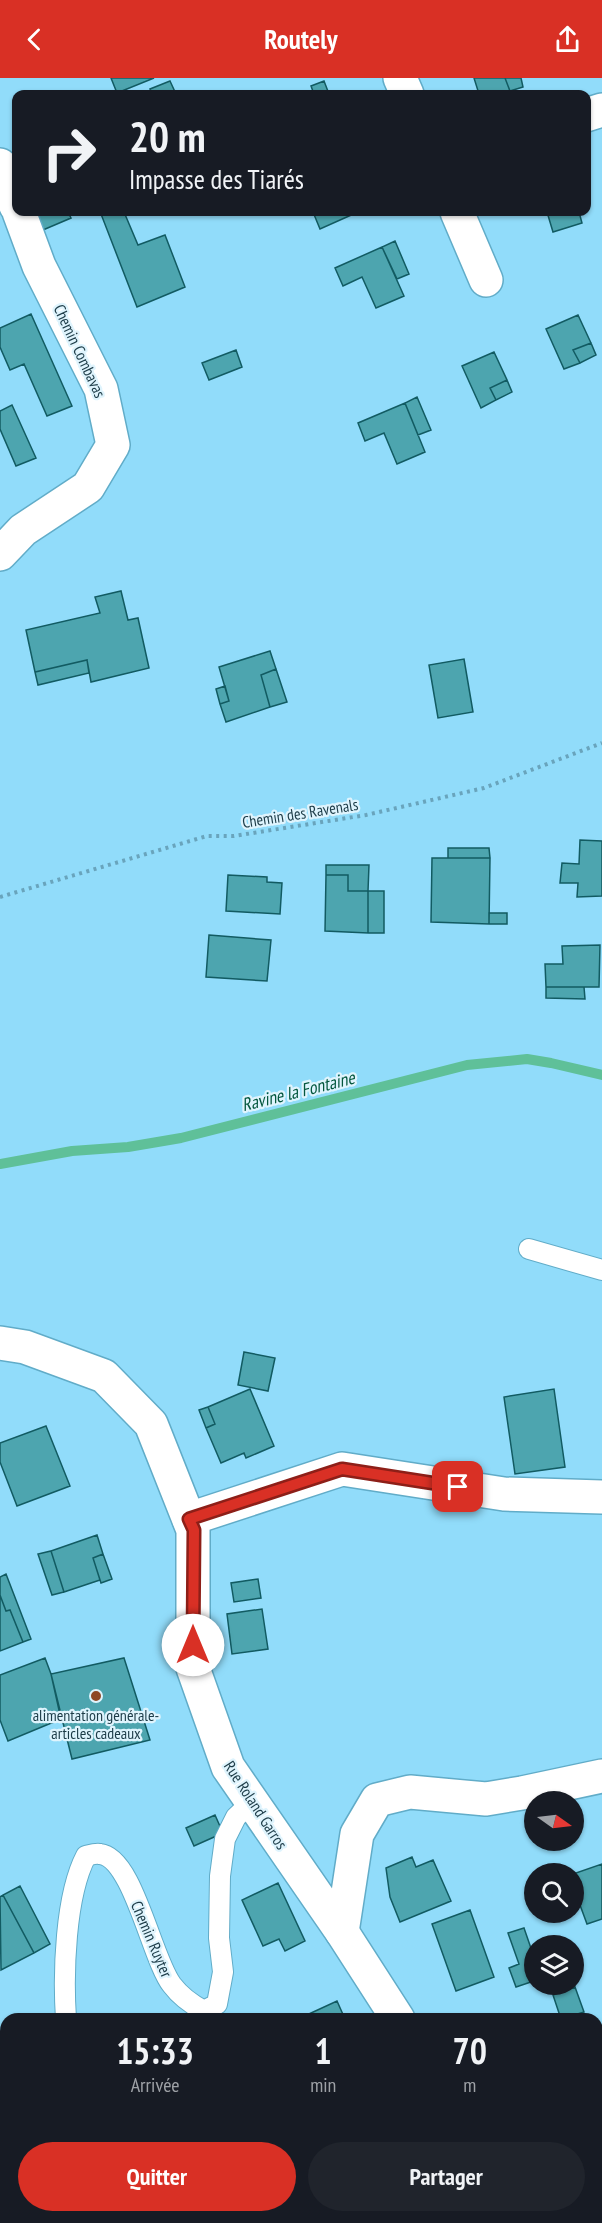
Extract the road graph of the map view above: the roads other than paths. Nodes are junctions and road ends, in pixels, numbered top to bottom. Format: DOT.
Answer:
graph roads {
  1 [pos="0,165"];
  2 [pos="12,196"];
  3 [pos="20,216"];
  4 [pos="459,216"];
  5 [pos="486,280"];
  6 [pos="0,554"];
  7 [pos="529,1250"];
  8 [pos="602,1270"];
  9 [pos="0,1343"];
  10 [pos="602,1497"];
  11 [pos="189,1519"];
  12 [pos="602,1776"];
  13 [pos="252,1802"];
  14 [pos="342,1932"];
  15 [pos="66,2013"];
  16 [pos="394,2013"];
  1 -- 2 [label="street"];
  3 -- 6 [label="street, Chemin Combavas"];
  4 -- 5 [label="street"];
  7 -- 8 [label="lane"];
  9 -- 11 [label="street, Rue Roland Garros"];
  10 -- 11 [label="street"];
  11 -- 13 [label="street, Rue Roland Garros"];
  12 -- 14 [label="street"];
  13 -- 14 [label="street, Rue Roland Garros"];
  13 -- 15 [label="lane, Chemin Ruyter"];
  14 -- 16 [label="street, Rue Roland Garros"];
}
